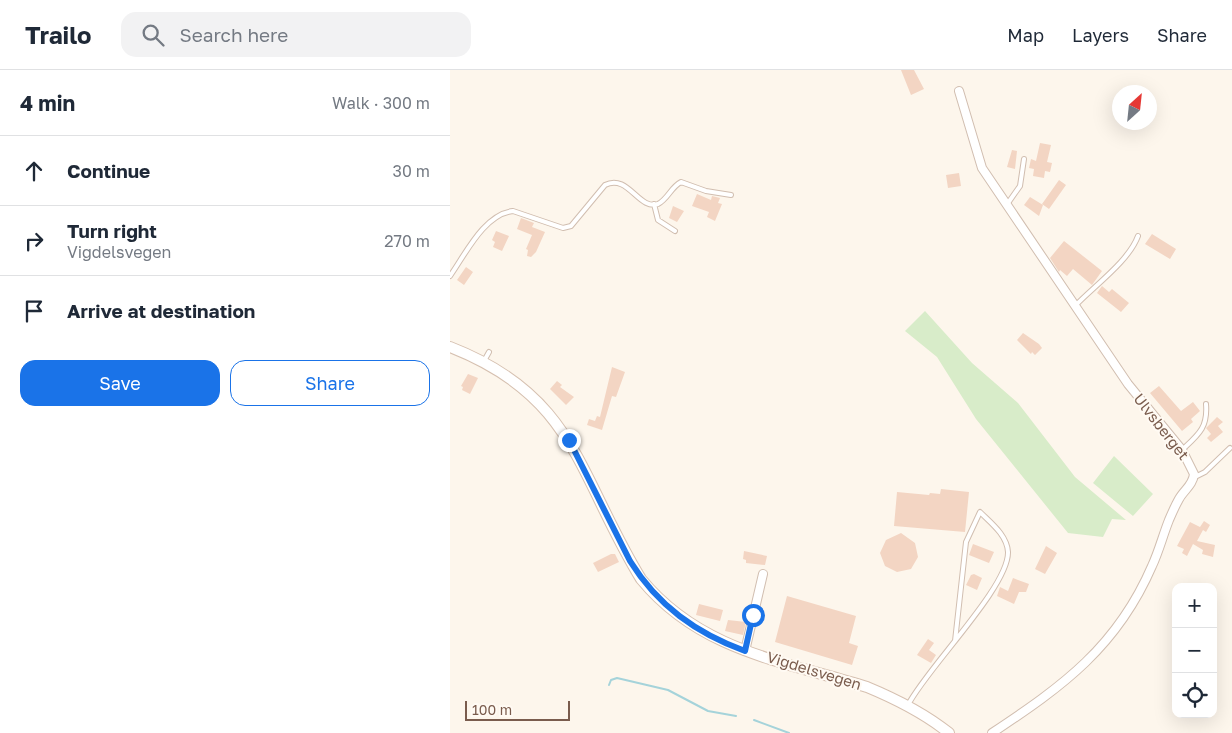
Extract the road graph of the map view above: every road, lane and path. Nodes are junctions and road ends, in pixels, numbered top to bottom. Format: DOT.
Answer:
graph roads {
  1 [pos="959,91"];
  2 [pos="1024,158"];
  3 [pos="731,196"];
  4 [pos="1008,203"];
  5 [pos="654,204"];
  6 [pos="676,231"];
  7 [pos="1138,236"];
  8 [pos="450,276"];
  9 [pos="1075,306"];
  10 [pos="450,347"];
  11 [pos="1206,404"];
  12 [pos="1230,448"];
  13 [pos="1182,450"];
  14 [pos="1193,478"];
  15 [pos="763,574"];
  16 [pos="955,641"];
  17 [pos="745,651"];
  18 [pos="908,705"];
  19 [pos="949,733"];
  20 [pos="992,733"];
  1 -- 4 [label="street, Ulvsberget"];
  2 -- 4 [label="lane"];
  3 -- 5 [label="lane"];
  4 -- 9 [label="street, Ulvsberget"];
  5 -- 6 [label="lane"];
  5 -- 8 [label="lane"];
  7 -- 9 [label="lane"];
  9 -- 13 [label="street, Ulvsberget"];
  10 -- 17 [label="main road, Vigdelsvegen"];
  11 -- 13 [label="lane"];
  12 -- 14 [label="lane"];
  13 -- 14 [label="street, Ulvsberget"];
  14 -- 20 [label="street, Ulvsberget"];
  15 -- 17 [label="street"];
  16 -- 16 [label="lane"];
  16 -- 18 [label="lane"];
  17 -- 18 [label="main road, Vigdelsvegen"];
  18 -- 19 [label="main road, Vigdelsvegen"];
}
